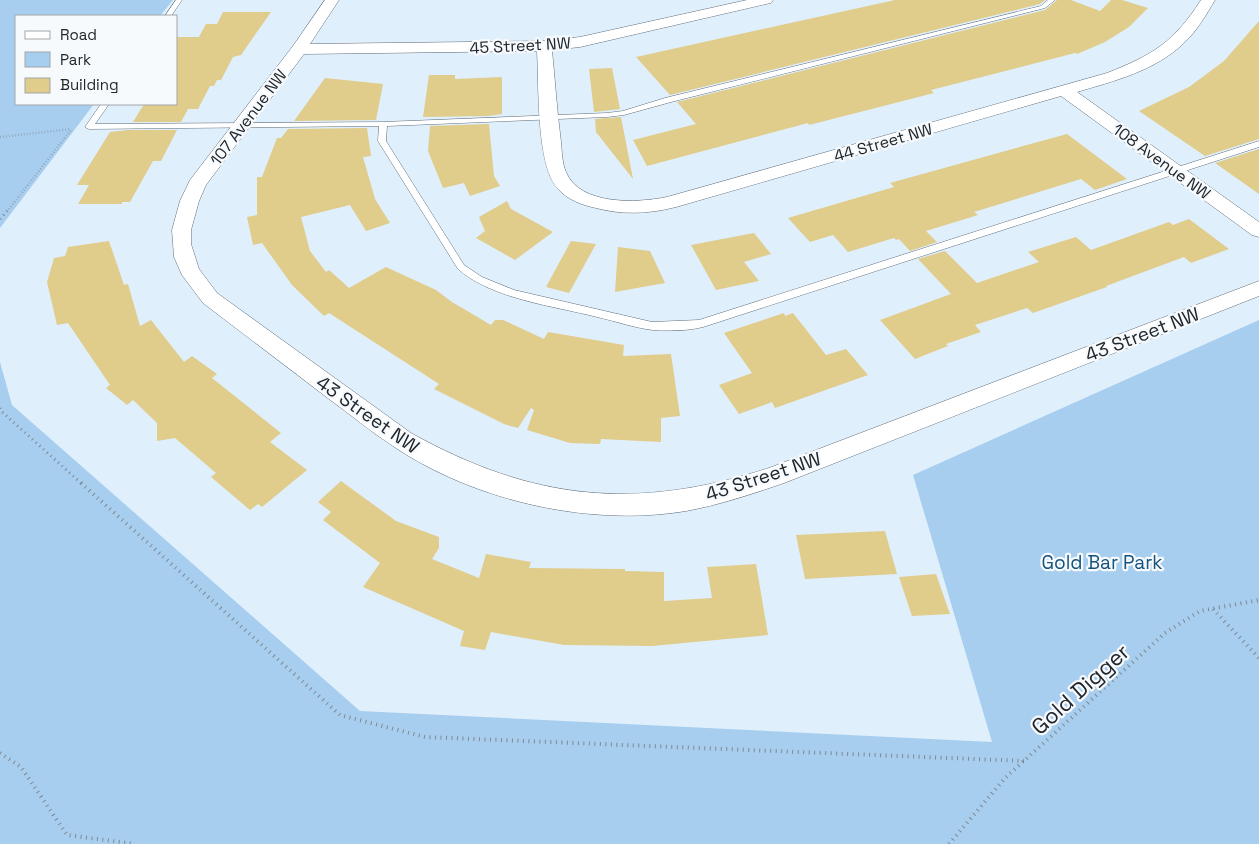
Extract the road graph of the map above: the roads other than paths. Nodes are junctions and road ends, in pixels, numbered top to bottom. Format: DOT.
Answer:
graph roads {
  1 [pos="180,0"];
  2 [pos="332,0"];
  3 [pos="766,0"];
  4 [pos="1052,0"];
  5 [pos="1208,0"];
  6 [pos="169,15"];
  7 [pos="544,46"];
  8 [pos="299,49"];
  9 [pos="1065,91"];
  10 [pos="105,105"];
  11 [pos="550,118"];
  12 [pos="383,124"];
  13 [pos="241,126"];
  14 [pos="1259,144"];
  15 [pos="1175,170"];
  16 [pos="1259,231"];
  17 [pos="180,241"];
  18 [pos="1259,288"];
  1 -- 6 [label="lane"];
  2 -- 8 [label="street, 107 Avenue NW"];
  3 -- 7 [label="street, 45 Street NW"];
  4 -- 11 [label="lane"];
  5 -- 9 [label="street, 44 Street NW"];
  7 -- 8 [label="street, 45 Street NW"];
  7 -- 11 [label="street, 44 Street NW"];
  8 -- 13 [label="street, 107 Avenue NW"];
  9 -- 11 [label="street, 44 Street NW"];
  9 -- 15 [label="street, 108 Avenue NW"];
  10 -- 13 [label="lane"];
  11 -- 12 [label="lane"];
  12 -- 13 [label="lane"];
  12 -- 15 [label="lane"];
  13 -- 17 [label="street, 107 Avenue NW"];
  14 -- 15 [label="lane"];
  15 -- 16 [label="street, 108 Avenue NW"];
  17 -- 18 [label="street, 43 Street NW"];
}
